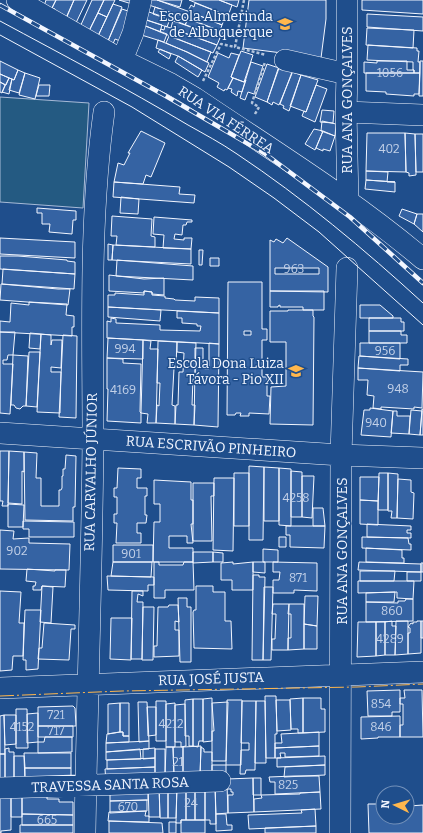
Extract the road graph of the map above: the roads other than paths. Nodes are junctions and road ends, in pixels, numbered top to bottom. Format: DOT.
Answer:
graph roads {
  1 [pos="17,0"];
  2 [pos="141,0"];
  3 [pos="347,0"];
  4 [pos="122,60"];
  5 [pos="285,60"];
  6 [pos="347,74"];
  7 [pos="104,112"];
  8 [pos="346,112"];
  9 [pos="423,115"];
  10 [pos="348,201"];
  11 [pos="423,259"];
  12 [pos="347,268"];
  13 [pos="0,433"];
  14 [pos="93,440"];
  15 [pos="341,455"];
  16 [pos="423,458"];
  17 [pos="423,672"];
  18 [pos="342,674"];
  19 [pos="87,684"];
  20 [pos="0,688"];
  21 [pos="220,781"];
  22 [pos="86,785"];
  23 [pos="0,788"];
  24 [pos="85,833"];
  25 [pos="340,833"];
  1 -- 4 [label="street, RUA VIA FÉRREA"];
  2 -- 4 [label="street"];
  3 -- 6 [label="street, RUA ANA GONÇALVES"];
  4 -- 10 [label="street, RUA VIA FÉRREA"];
  5 -- 6 [label="street"];
  6 -- 8 [label="street, RUA ANA GONÇALVES"];
  7 -- 14 [label="street, RUA CARVALHO JÚNIOR"];
  8 -- 9 [label="street"];
  8 -- 10 [label="street, RUA ANA GONÇALVES"];
  10 -- 11 [label="street, RUA VIA FÉRREA"];
  12 -- 15 [label="street, RUA ANA GONÇALVES"];
  13 -- 14 [label="street, RUA ESCRIVÃO PINHEIRO"];
  14 -- 15 [label="street, RUA ESCRIVÃO PINHEIRO"];
  14 -- 19 [label="street, RUA CARVALHO JÚNIOR"];
  15 -- 16 [label="street, RUA ESCRIVÃO PINHEIRO"];
  15 -- 18 [label="street, RUA ANA GONÇALVES"];
  17 -- 18 [label="street, RUA JOSÉ JUSTA"];
  18 -- 19 [label="street, RUA JOSÉ JUSTA"];
  18 -- 25 [label="street, RUA ANA GONÇALVES"];
  19 -- 20 [label="street, RUA JOSÉ JUSTA"];
  19 -- 22 [label="street, RUA CARVALHO JÚNIOR"];
  21 -- 22 [label="street, TRAVESSA SANTA ROSA"];
  22 -- 23 [label="street, TRAVESSA SANTA ROSA"];
  22 -- 24 [label="street, RUA CARVALHO JÚNIOR"];
}
